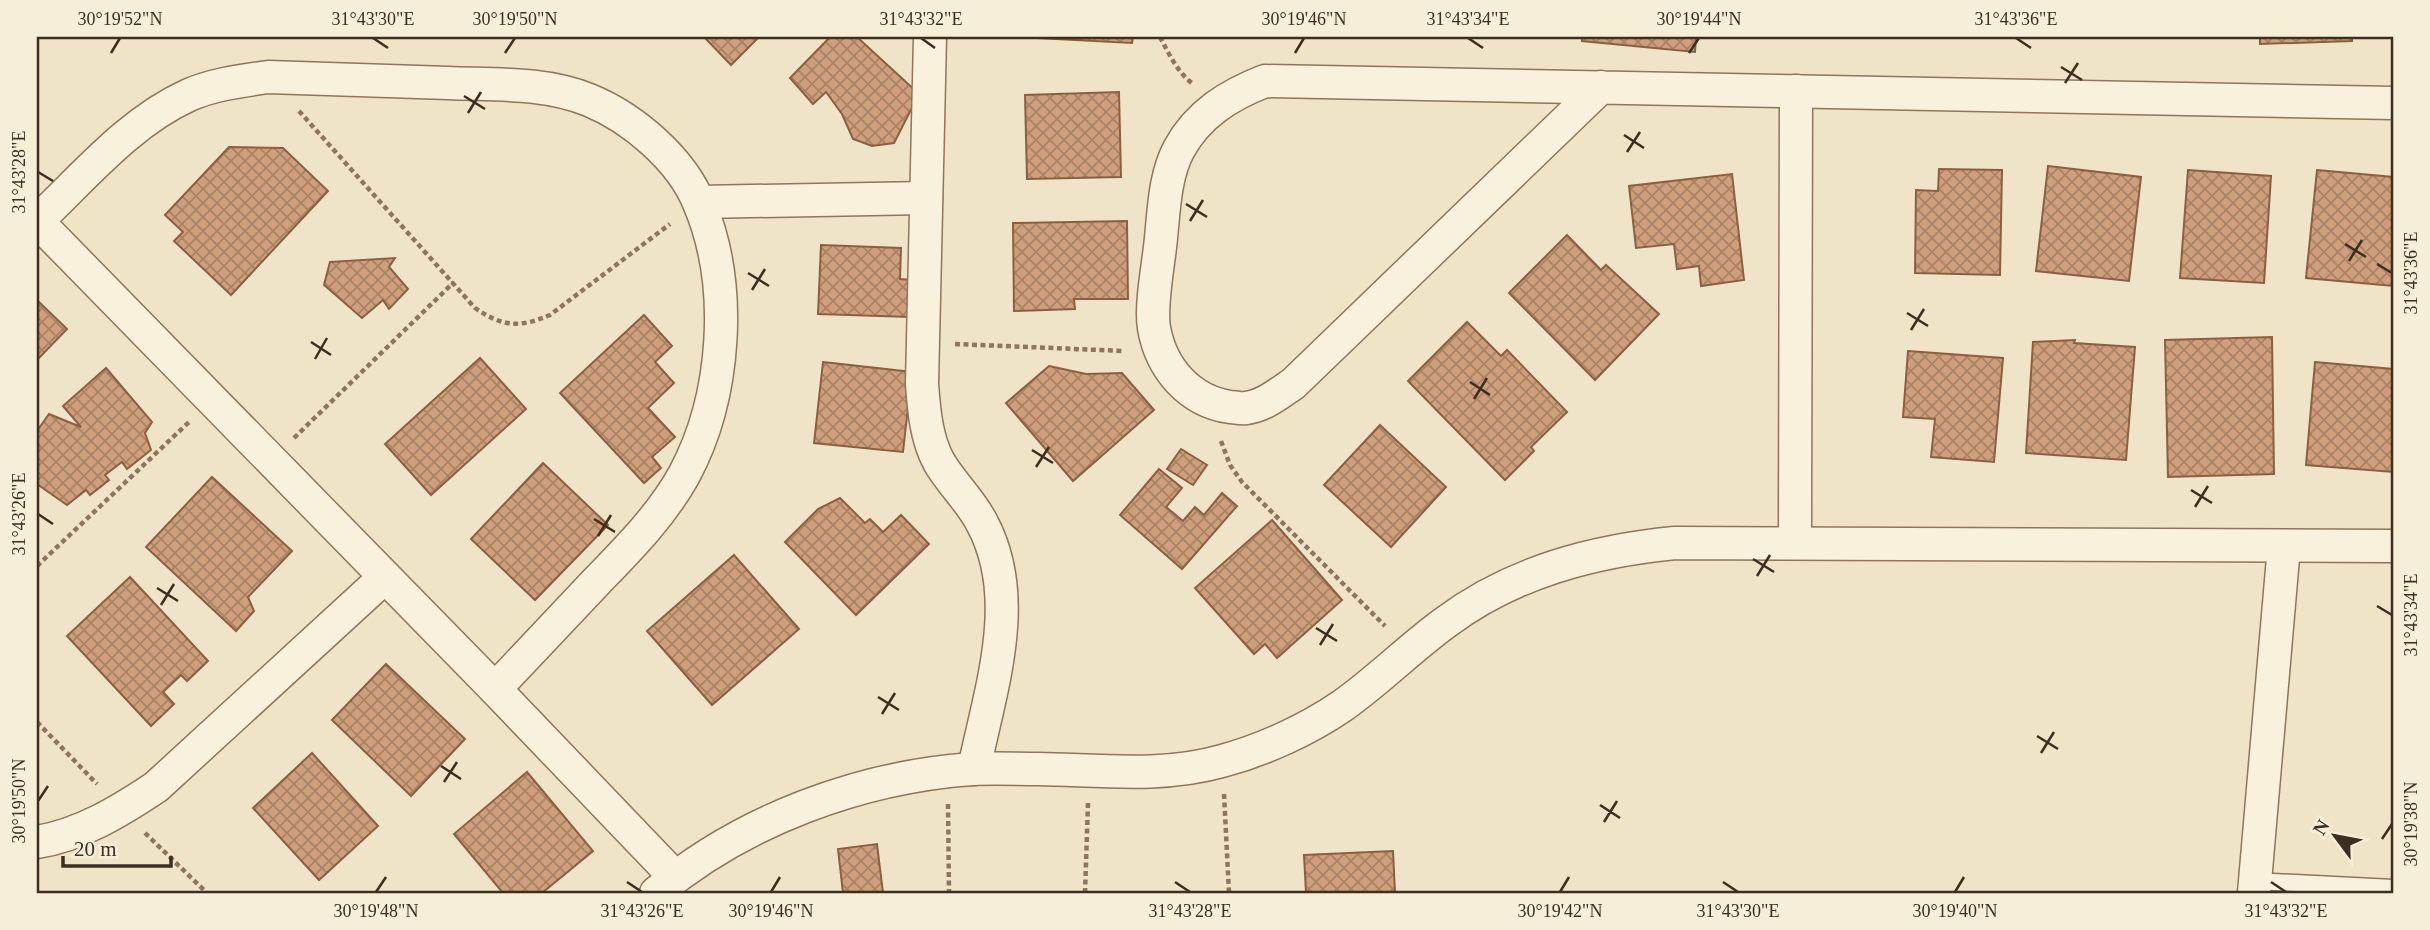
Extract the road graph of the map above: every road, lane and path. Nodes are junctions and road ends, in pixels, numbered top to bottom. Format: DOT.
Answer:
graph roads {
  1 [pos="930,37"];
  2 [pos="1160,37"];
  3 [pos="268,77"];
  4 [pos="1601,87"];
  5 [pos="1796,91"];
  6 [pos="1218,103"];
  7 [pos="2393,103"];
  8 [pos="926,198"];
  9 [pos="699,202"];
  10 [pos="37,221"];
  11 [pos="454,282"];
  12 [pos="923,343"];
  13 [pos="1160,352"];
  14 [pos="212,400"];
  15 [pos="1219,405"];
  16 [pos="271,461"];
  17 [pos="1795,543"];
  18 [pos="2284,546"];
  19 [pos="2393,546"];
  20 [pos="37,566"];
  21 [pos="385,577"];
  22 [pos="1409,651"];
  23 [pos="495,689"];
  24 [pos="1222,761"];
  25 [pos="1089,769"];
  26 [pos="961,770"];
  27 [pos="37,842"];
  28 [pos="666,885"];
  29 [pos="2255,887"];
  30 [pos="2393,888"];
  31 [pos="948,893"];
  32 [pos="1085,893"];
  33 [pos="1229,893"];
  1 -- 8 [label="street"];
  2 -- 6 [label="path"];
  3 -- 9 [label="street"];
  3 -- 10 [label="street"];
  3 -- 11 [label="path"];
  4 -- 5 [label="street"];
  4 -- 6 [label="street"];
  4 -- 15 [label="street"];
  5 -- 7 [label="street"];
  5 -- 17 [label="street"];
  6 -- 13 [label="street"];
  8 -- 9 [label="street"];
  8 -- 12 [label="street"];
  9 -- 11 [label="path"];
  9 -- 23 [label="street"];
  10 -- 14 [label="street"];
  11 -- 16 [label="path"];
  12 -- 13 [label="path"];
  12 -- 26 [label="street"];
  13 -- 15 [label="street"];
  14 -- 16 [label="street"];
  14 -- 20 [label="path"];
  15 -- 22 [label="path"];
  16 -- 21 [label="street"];
  17 -- 18 [label="street"];
  17 -- 22 [label="street"];
  18 -- 19 [label="street"];
  18 -- 29 [label="street"];
  21 -- 23 [label="street"];
  21 -- 27 [label="street"];
  22 -- 24 [label="street"];
  23 -- 28 [label="street"];
  24 -- 25 [label="street"];
  24 -- 33 [label="path"];
  25 -- 26 [label="street"];
  25 -- 32 [label="path"];
  26 -- 28 [label="street"];
  26 -- 31 [label="path"];
  29 -- 30 [label="lane"];
}
